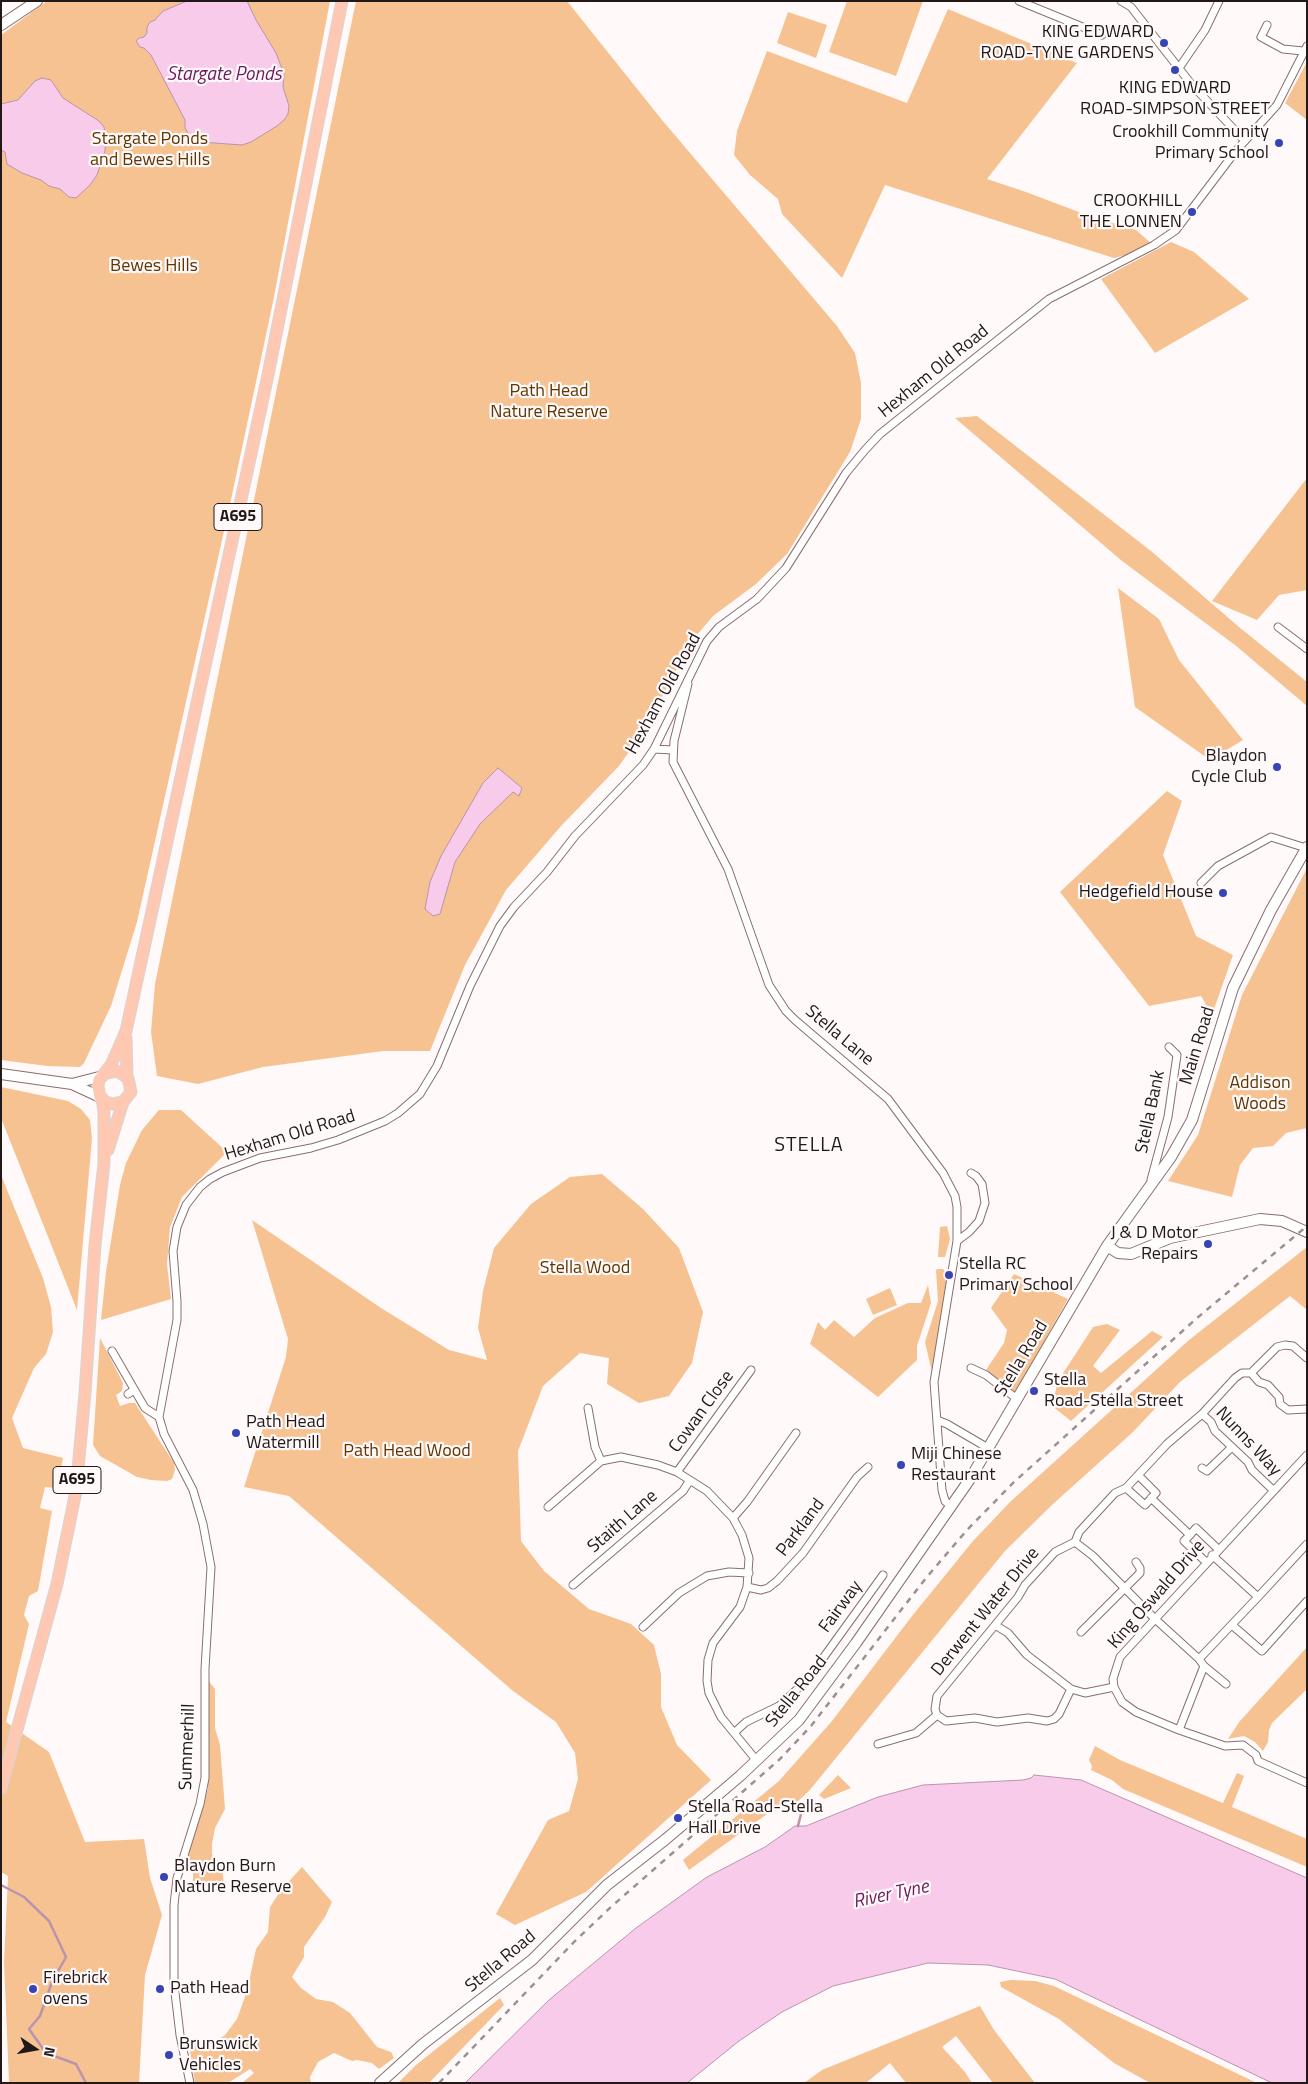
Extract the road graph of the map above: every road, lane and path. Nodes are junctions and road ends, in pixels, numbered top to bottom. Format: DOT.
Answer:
graph roads {
  1 [pos="36,1"];
  2 [pos="342,1"];
  3 [pos="1019,1"];
  4 [pos="1120,1"];
  5 [pos="1219,1"];
  6 [pos="1132,4"];
  7 [pos="1,25"];
  8 [pos="1267,26"];
  9 [pos="1102,35"];
  10 [pos="1305,48"];
  11 [pos="1179,68"];
  12 [pos="1245,141"];
  13 [pos="1278,627"];
  14 [pos="1307,649"];
  15 [pos="691,673"];
  16 [pos="654,748"];
  17 [pos="673,750"];
  18 [pos="1306,848"];
  19 [pos="1201,883"];
  20 [pos="126,1031"];
  21 [pos="1169,1047"];
  22 [pos="1,1074"];
  23 [pos="104,1074"];
  24 [pos="127,1076"];
  25 [pos="72,1084"];
  26 [pos="101,1098"];
  27 [pos="124,1102"];
  28 [pos="104,1163"];
  29 [pos="971,1173"];
  30 [pos="1150,1186"];
  31 [pos="1307,1232"];
  32 [pos="957,1241"];
  33 [pos="1107,1246"];
  34 [pos="112,1351"];
  35 [pos="1307,1358"];
  36 [pos="971,1368"];
  37 [pos="751,1370"];
  38 [pos="1251,1373"];
  39 [pos="1017,1399"];
  40 [pos="588,1408"];
  41 [pos="1307,1409"];
  42 [pos="1202,1414"];
  43 [pos="159,1417"];
  44 [pos="937,1420"];
  45 [pos="796,1433"];
  46 [pos="1232,1447"];
  47 [pos="988,1448"];
  48 [pos="1307,1454"];
  49 [pos="601,1461"];
  50 [pos="868,1467"];
  51 [pos="1202,1468"];
  52 [pos="677,1472"];
  53 [pos="1138,1476"];
  54 [pos="690,1480"];
  55 [pos="1126,1488"];
  56 [pos="1273,1490"];
  57 [pos="1151,1498"];
  58 [pos="548,1507"];
  59 [pos="952,1507"];
  60 [pos="732,1518"];
  61 [pos="1190,1535"];
  62 [pos="1075,1542"];
  63 [pos="1307,1544"];
  64 [pos="1218,1549"];
  65 [pos="1212,1555"];
  66 [pos="1136,1562"];
  67 [pos="1206,1562"];
  68 [pos="749,1573"];
  69 [pos="883,1574"];
  70 [pos="573,1586"];
  71 [pos="747,1587"];
  72 [pos="1126,1589"];
  73 [pos="1258,1597"];
  74 [pos="1307,1601"];
  75 [pos="1154,1618"];
  76 [pos="995,1625"];
  77 [pos="1232,1625"];
  78 [pos="643,1627"];
  79 [pos="1081,1632"];
  80 [pos="1199,1659"];
  81 [pos="1204,1666"];
  82 [pos="1226,1684"];
  83 [pos="1114,1687"];
  84 [pos="1071,1689"];
  85 [pos="937,1715"];
  86 [pos="1179,1730"];
  87 [pos="734,1733"];
  88 [pos="878,1744"];
  89 [pos="757,1761"];
  90 [pos="1307,1783"];
  91 [pos="1,1788"];
  92 [pos="190,2083"];
  93 [pos="380,2083"];
  1 -- 7 [label="main road"];
  2 -- 20 [label="main road, A695"];
  3 -- 9 [label="street"];
  4 -- 6 [label="street"];
  5 -- 11 [label="street"];
  6 -- 11 [label="street"];
  8 -- 10 [label="street"];
  10 -- 12 [label="street, Hexham Old Road"];
  11 -- 12 [label="street"];
  12 -- 15 [label="street, Hexham Old Road"];
  13 -- 14 [label="street"];
  15 -- 16 [label="street, Hexham Old Road"];
  15 -- 17 [label="street, Stella Lane"];
  16 -- 17 [label="street"];
  16 -- 43 [label="street, Hexham Old Road"];
  17 -- 32 [label="street, Stella Lane"];
  18 -- 19 [label="street"];
  18 -- 30 [label="main road, Main Road"];
  20 -- 23 [label="main road, A695"];
  20 -- 24 [label="main road, A695"];
  21 -- 30 [label="street, Stella Bank"];
  22 -- 25 [label="main road"];
  23 -- 24 [label="main road"];
  23 -- 25 [label="main road"];
  23 -- 26 [label="main road, A695"];
  24 -- 27 [label="main road, A695"];
  25 -- 26 [label="main road"];
  26 -- 27 [label="main road"];
  26 -- 28 [label="main road, A695"];
  27 -- 28 [label="main road, A695"];
  28 -- 91 [label="main road, A695"];
  29 -- 32 [label="street"];
  30 -- 33 [label="main road, Main Road"];
  31 -- 33 [label="main road"];
  32 -- 44 [label="street, Stella Lane"];
  33 -- 39 [label="main road, Stella Road"];
  34 -- 43 [label="street"];
  35 -- 38 [label="street, Derwent Water Drive"];
  36 -- 39 [label="street"];
  37 -- 52 [label="street, Cowan Close"];
  38 -- 41 [label="street"];
  38 -- 42 [label="street, Derwent Water Drive"];
  39 -- 47 [label="main road, Stella Road"];
  40 -- 49 [label="street"];
  42 -- 46 [label="street, Nunns Way"];
  42 -- 53 [label="street, Derwent Water Drive"];
  43 -- 92 [label="street, Summerhill"];
  44 -- 47 [label="street"];
  44 -- 59 [label="street, Stella Lane"];
  45 -- 60 [label="street"];
  46 -- 51 [label="street"];
  46 -- 56 [label="street, Nunns Way"];
  47 -- 59 [label="main road, Stella Road"];
  48 -- 56 [label="street, King Oswald Drive"];
  49 -- 52 [label="street"];
  49 -- 58 [label="street"];
  50 -- 71 [label="street, Parkland"];
  52 -- 54 [label="street"];
  53 -- 55 [label="street, Derwent Water Drive"];
  53 -- 57 [label="street"];
  54 -- 60 [label="street"];
  54 -- 70 [label="street, Staith Lane"];
  55 -- 57 [label="street"];
  55 -- 62 [label="street, Derwent Water Drive"];
  56 -- 64 [label="street, King Oswald Drive"];
  57 -- 61 [label="street"];
  59 -- 89 [label="main road, Stella Road"];
  60 -- 68 [label="street"];
  61 -- 64 [label="street"];
  61 -- 67 [label="street"];
  62 -- 72 [label="street"];
  62 -- 76 [label="street, Derwent Water Drive"];
  63 -- 73 [label="street"];
  64 -- 65 [label="street, King Oswald Drive"];
  65 -- 67 [label="street, King Oswald Drive"];
  65 -- 73 [label="street"];
  66 -- 72 [label="street"];
  67 -- 75 [label="street, King Oswald Drive"];
  68 -- 71 [label="street"];
  68 -- 78 [label="street"];
  69 -- 87 [label="street, Fairway"];
  71 -- 87 [label="street"];
  72 -- 75 [label="street"];
  72 -- 79 [label="street"];
  73 -- 77 [label="street"];
  74 -- 77 [label="street"];
  75 -- 80 [label="street"];
  75 -- 83 [label="street, King Oswald Drive"];
  76 -- 84 [label="street"];
  76 -- 85 [label="street, Derwent Water Drive"];
  77 -- 80 [label="street"];
  80 -- 81 [label="street"];
  81 -- 82 [label="street"];
  81 -- 86 [label="street"];
  83 -- 84 [label="street"];
  83 -- 86 [label="street"];
  84 -- 85 [label="street"];
  85 -- 88 [label="street"];
  86 -- 90 [label="street"];
  87 -- 89 [label="street"];
  89 -- 93 [label="main road, Stella Road"];
}
